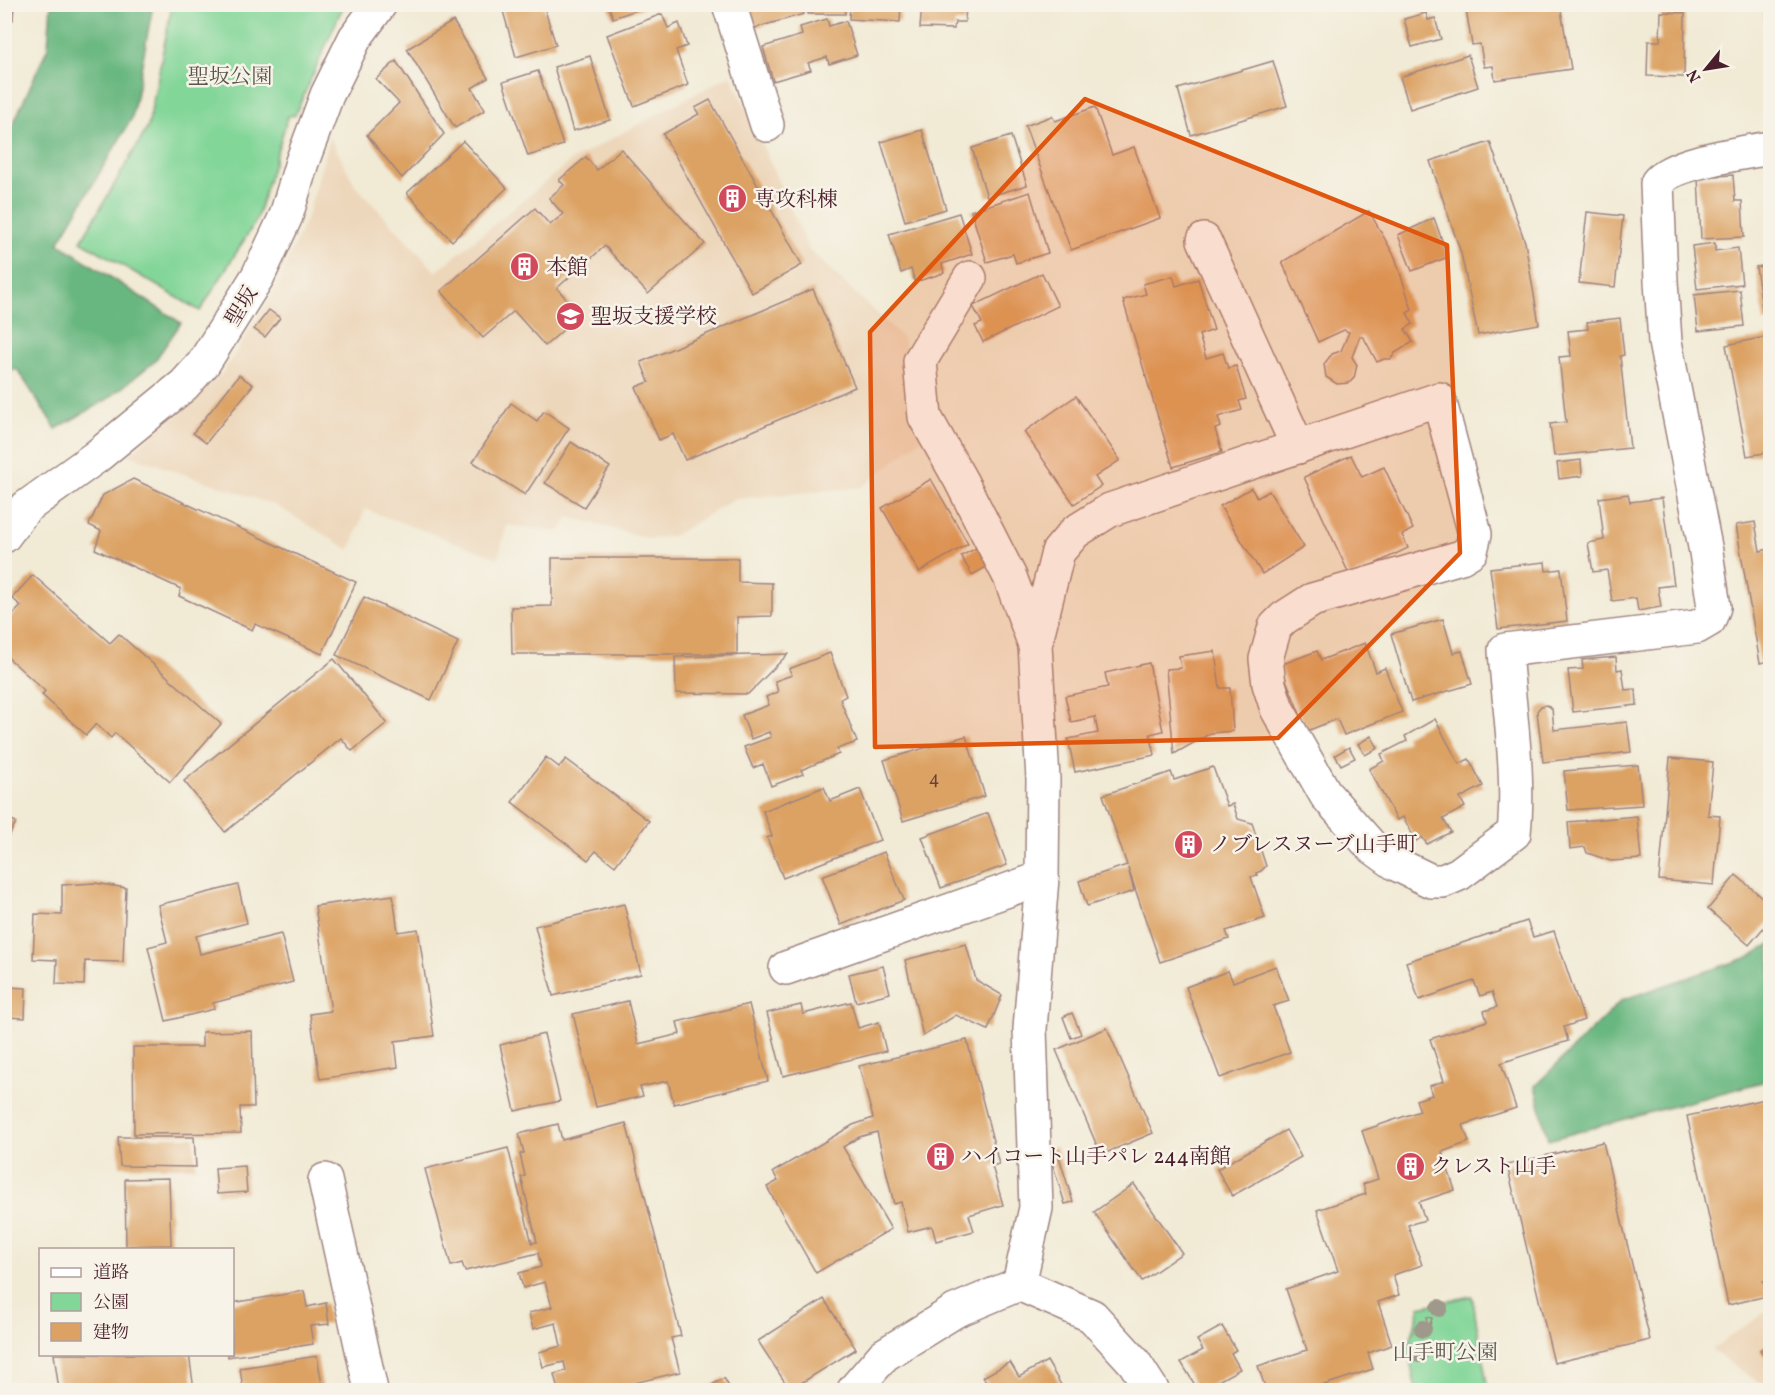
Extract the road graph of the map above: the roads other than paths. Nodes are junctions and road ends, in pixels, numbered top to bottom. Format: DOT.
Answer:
graph roads {
  1 [pos="380,4"];
  2 [pos="729,4"];
  3 [pos="767,125"];
  4 [pos="1770,148"];
  5 [pos="1204,240"];
  6 [pos="970,278"];
  7 [pos="1298,447"];
  8 [pos="4,536"];
  9 [pos="1035,645"];
  10 [pos="1041,878"];
  11 [pos="786,968"];
  12 [pos="325,1180"];
  13 [pos="1019,1284"];
  14 [pos="371,1390"];
  15 [pos="854,1390"];
  16 [pos="1152,1390"];
  1 -- 8 [label="street, 聖坂"];
  2 -- 3 [label="street"];
  4 -- 7 [label="street"];
  5 -- 7 [label="street"];
  6 -- 9 [label="street"];
  7 -- 9 [label="street"];
  9 -- 10 [label="street"];
  10 -- 11 [label="street"];
  10 -- 13 [label="street"];
  12 -- 14 [label="street"];
  13 -- 15 [label="street"];
  13 -- 16 [label="street"];
}
